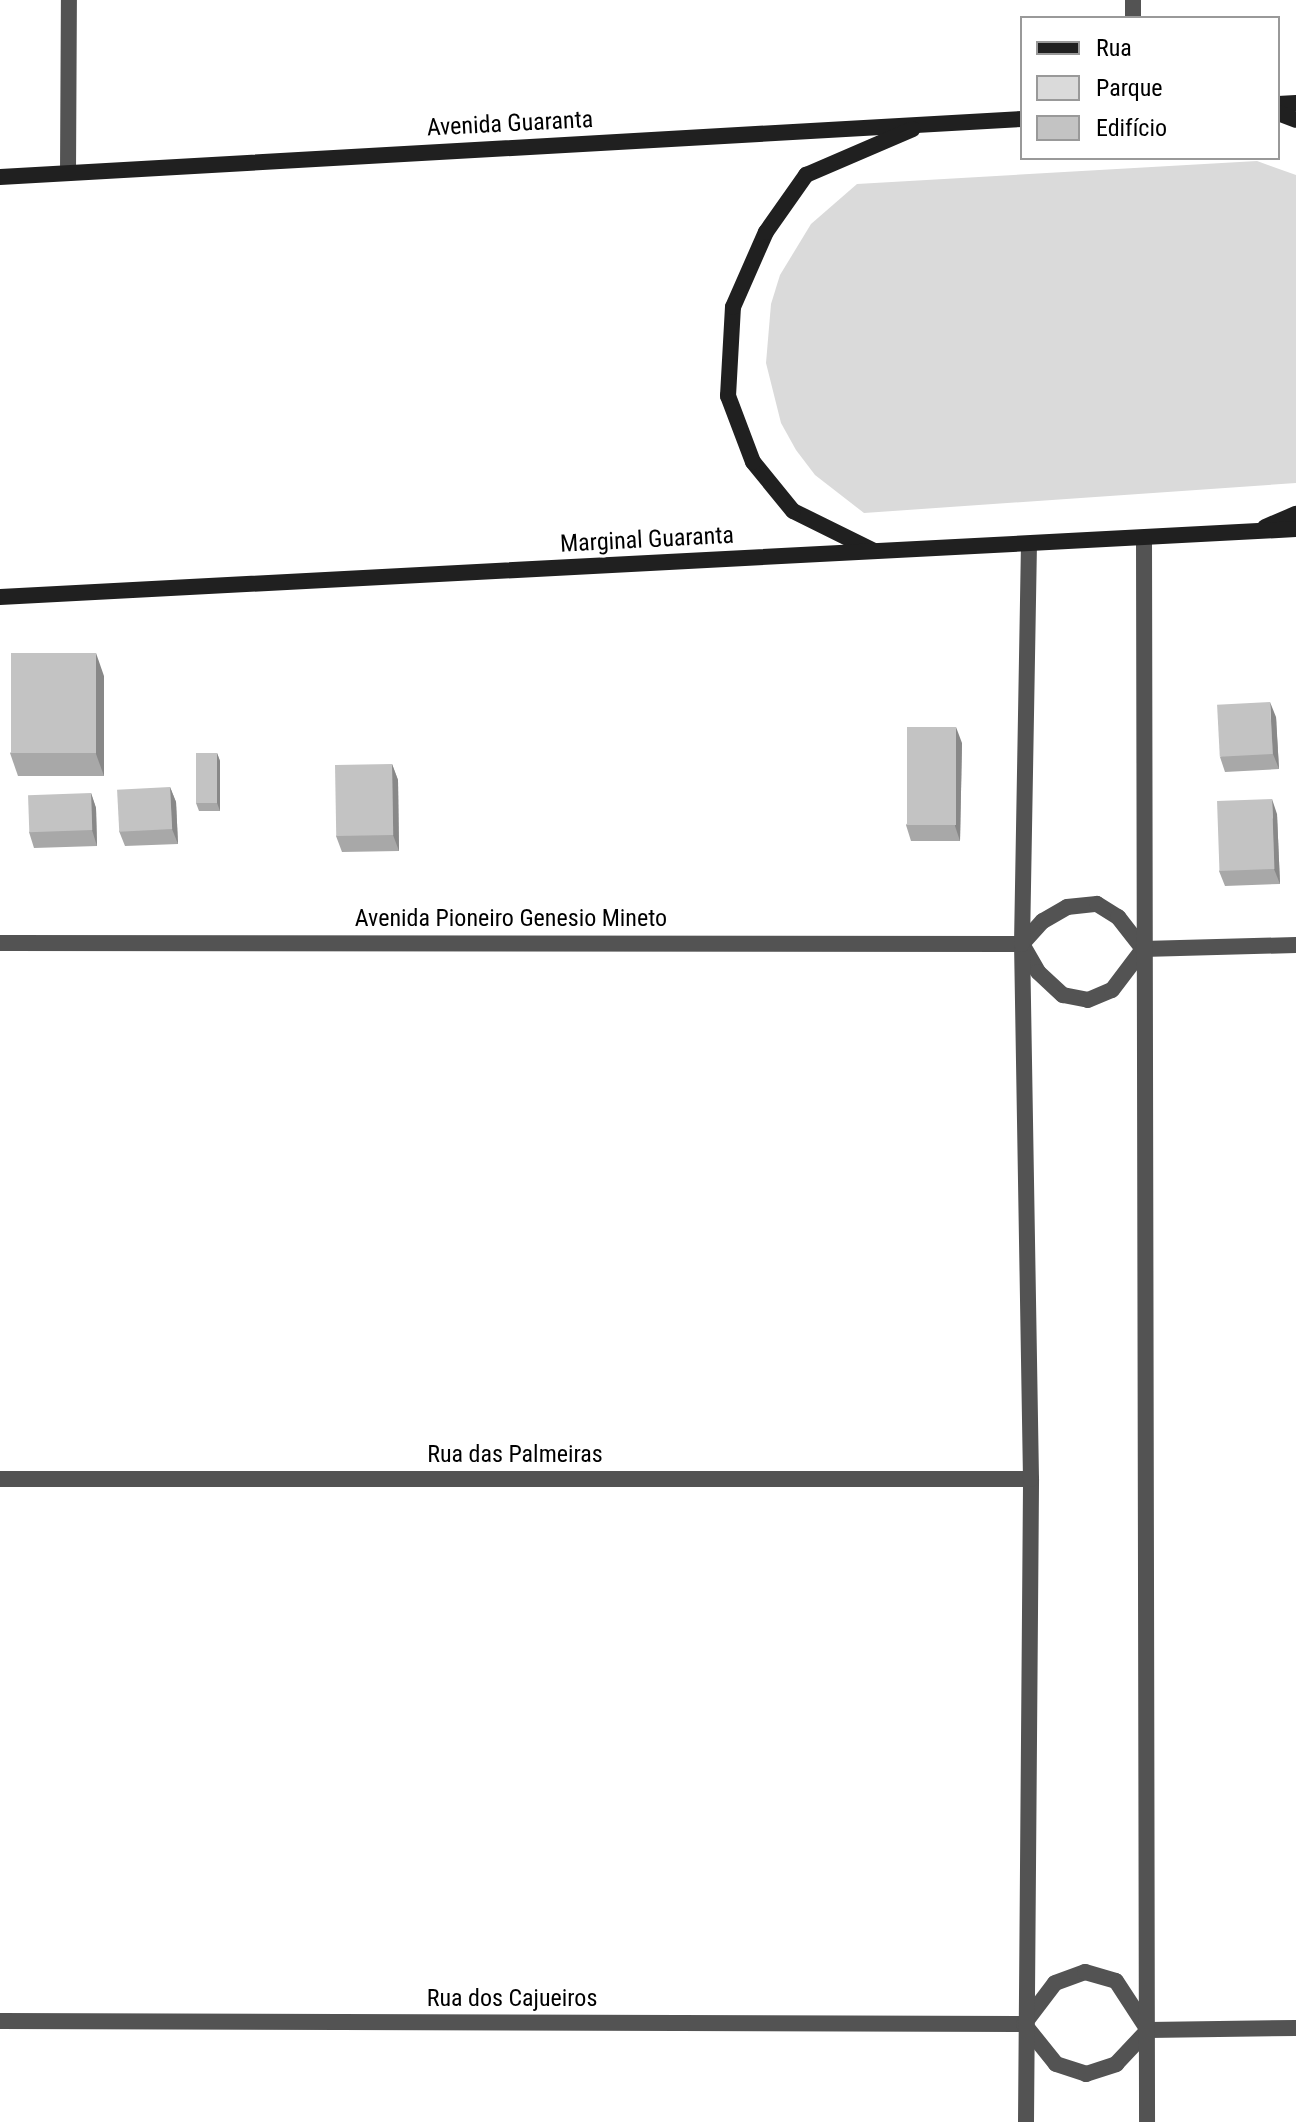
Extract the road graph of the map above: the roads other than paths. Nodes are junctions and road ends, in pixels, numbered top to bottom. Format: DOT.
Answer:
graph roads {
  1 [pos="69,0"];
  2 [pos="1020,119"];
  3 [pos="925,124"];
  4 [pos="68,173"];
  5 [pos="0,177"];
  6 [pos="1296,514"];
  7 [pos="1296,529"];
  8 [pos="1253,532"];
  9 [pos="1144,538"];
  10 [pos="1029,544"];
  11 [pos="877,552"];
  12 [pos="0,597"];
  13 [pos="0,943"];
  14 [pos="1022,944"];
  15 [pos="1296,945"];
  16 [pos="1143,949"];
  17 [pos="0,1479"];
  18 [pos="1031,1479"];
  19 [pos="0,2021"];
  20 [pos="1024,2024"];
  21 [pos="1296,2028"];
  22 [pos="1148,2030"];
  23 [pos="1026,2122"];
  24 [pos="1147,2122"];
  1 -- 4 [label="street"];
  2 -- 3 [label="main road, Avenida Guaranta"];
  3 -- 4 [label="main road, Avenida Guaranta"];
  3 -- 11 [label="main road"];
  4 -- 5 [label="main road, Avenida Guaranta"];
  6 -- 8 [label="main road"];
  7 -- 8 [label="main road, Marginal Guaranta"];
  8 -- 9 [label="main road, Marginal Guaranta"];
  9 -- 10 [label="main road, Marginal Guaranta"];
  9 -- 16 [label="street"];
  10 -- 11 [label="main road, Marginal Guaranta"];
  10 -- 14 [label="street"];
  11 -- 12 [label="main road, Marginal Guaranta"];
  13 -- 14 [label="street, Avenida Pioneiro Genesio Mineto"];
  14 -- 16 [label="street"];
  14 -- 16 [label="street"];
  14 -- 18 [label="street"];
  15 -- 16 [label="street"];
  16 -- 22 [label="street"];
  17 -- 18 [label="street, Rua das Palmeiras"];
  18 -- 20 [label="street"];
  19 -- 20 [label="street, Rua dos Cajueiros"];
  20 -- 22 [label="street"];
  20 -- 22 [label="street"];
  20 -- 23 [label="street"];
  21 -- 22 [label="street"];
  22 -- 24 [label="street"];
}
